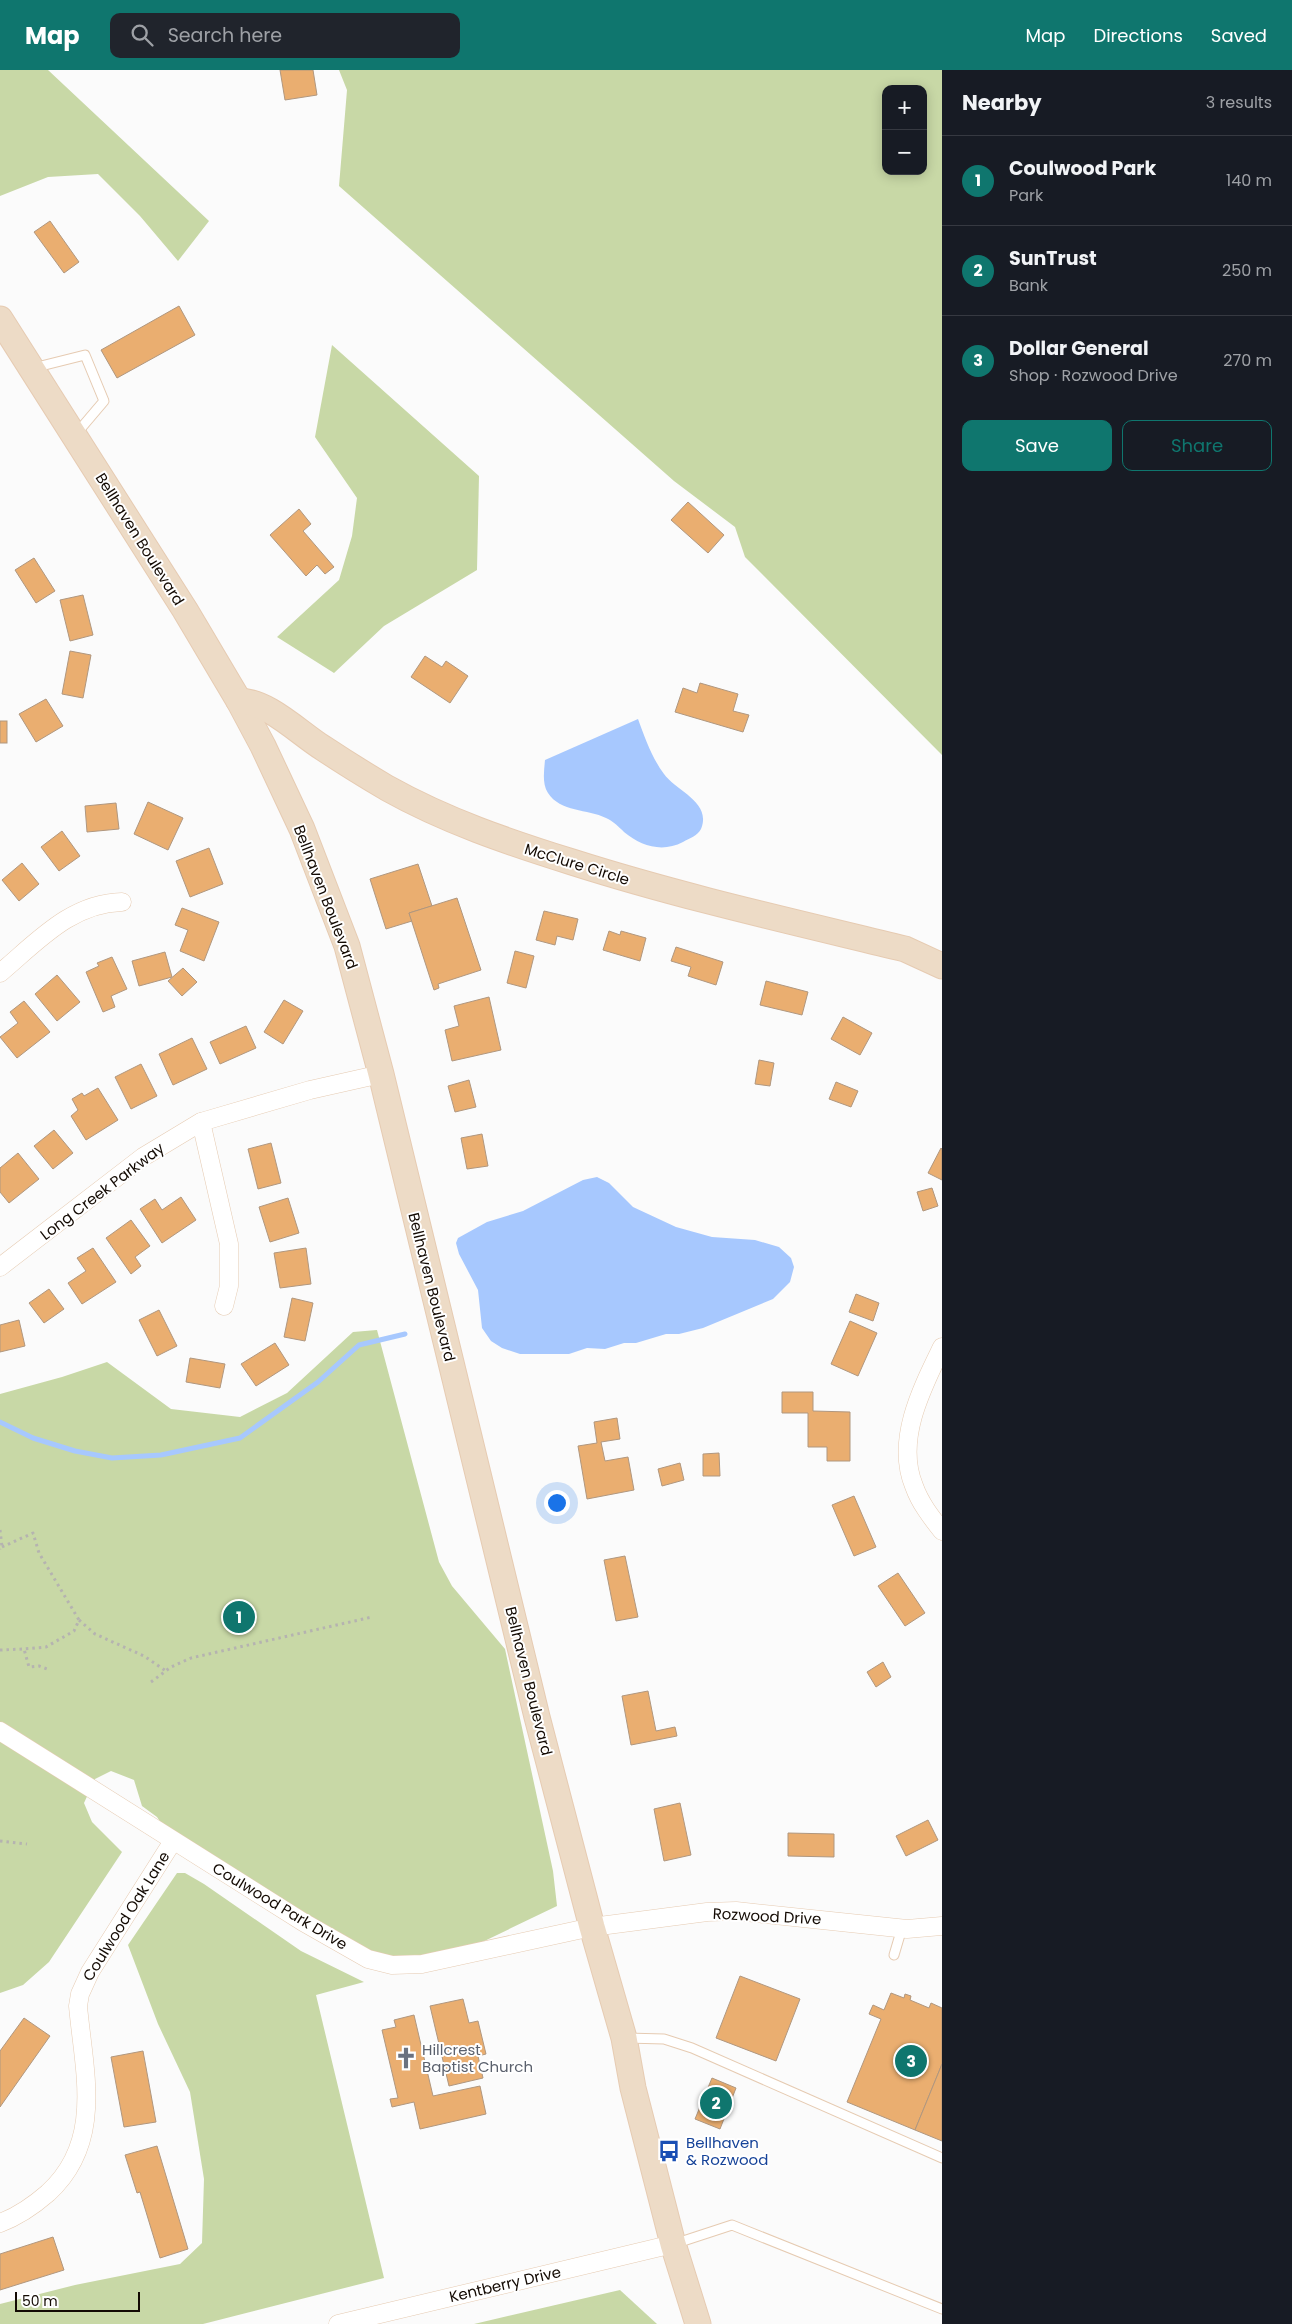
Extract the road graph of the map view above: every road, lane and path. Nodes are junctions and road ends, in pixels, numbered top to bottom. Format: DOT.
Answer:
graph roads {
  1 [pos="0,319"];
  2 [pos="31,368"];
  3 [pos="74,436"];
  4 [pos="239,701"];
  5 [pos="122,902"];
  6 [pos="905,949"];
  7 [pos="942,950"];
  8 [pos="942,966"];
  9 [pos="0,973"];
  10 [pos="381,1074"];
  11 [pos="201,1122"];
  12 [pos="0,1267"];
  13 [pos="224,1306"];
  14 [pos="942,1347"];
  15 [pos="0,1530"];
  16 [pos="942,1531"];
  17 [pos="1,1548"];
  18 [pos="372,1617"];
  19 [pos="79,1620"];
  20 [pos="24,1649"];
  21 [pos="0,1650"];
  22 [pos="47,1669"];
  23 [pos="166,1670"];
  24 [pos="151,1682"];
  25 [pos="0,1731"];
  26 [pos="173,1840"];
  27 [pos="0,1841"];
  28 [pos="27,1844"];
  29 [pos="942,1926"];
  30 [pos="592,1927"];
  31 [pos="902,1928"];
  32 [pos="894,1955"];
  33 [pos="624,2038"];
  34 [pos="942,2158"];
  35 [pos="0,2223"];
  36 [pos="673,2244"];
  37 [pos="942,2309"];
  38 [pos="338,2324"];
  39 [pos="698,2324"];
  1 -- 2 [label="main road, Bellhaven Boulevard"];
  2 -- 3 [label="main road, Bellhaven Boulevard"];
  2 -- 3 [label="lane"];
  3 -- 4 [label="main road, Bellhaven Boulevard"];
  4 -- 6 [label="main road, McClure Circle"];
  4 -- 10 [label="main road, Bellhaven Boulevard"];
  5 -- 9 [label="street"];
  6 -- 7 [label="main road"];
  6 -- 8 [label="main road, McClure Circle"];
  10 -- 11 [label="street, Long Creek Parkway"];
  10 -- 30 [label="main road, Bellhaven Boulevard"];
  11 -- 12 [label="street, Long Creek Parkway"];
  11 -- 13 [label="street"];
  14 -- 16 [label="street"];
  15 -- 17 [label="path"];
  17 -- 19 [label="path"];
  18 -- 23 [label="path"];
  19 -- 20 [label="path"];
  19 -- 23 [label="path"];
  20 -- 21 [label="path"];
  20 -- 22 [label="path"];
  23 -- 24 [label="path"];
  25 -- 26 [label="street, Coulwood Park Drive"];
  26 -- 30 [label="street, Coulwood Park Drive"];
  26 -- 35 [label="street, Coulwood Oak Lane"];
  27 -- 28 [label="path"];
  29 -- 31 [label="street, Rozwood Drive"];
  30 -- 31 [label="street, Rozwood Drive"];
  30 -- 33 [label="main road, Bellhaven Boulevard"];
  31 -- 32 [label="lane"];
  33 -- 34 [label="lane"];
  33 -- 36 [label="main road, Bellhaven Boulevard"];
  36 -- 37 [label="lane"];
  36 -- 38 [label="street, Kentberry Drive"];
  36 -- 39 [label="main road, Bellhaven Boulevard"];
}
